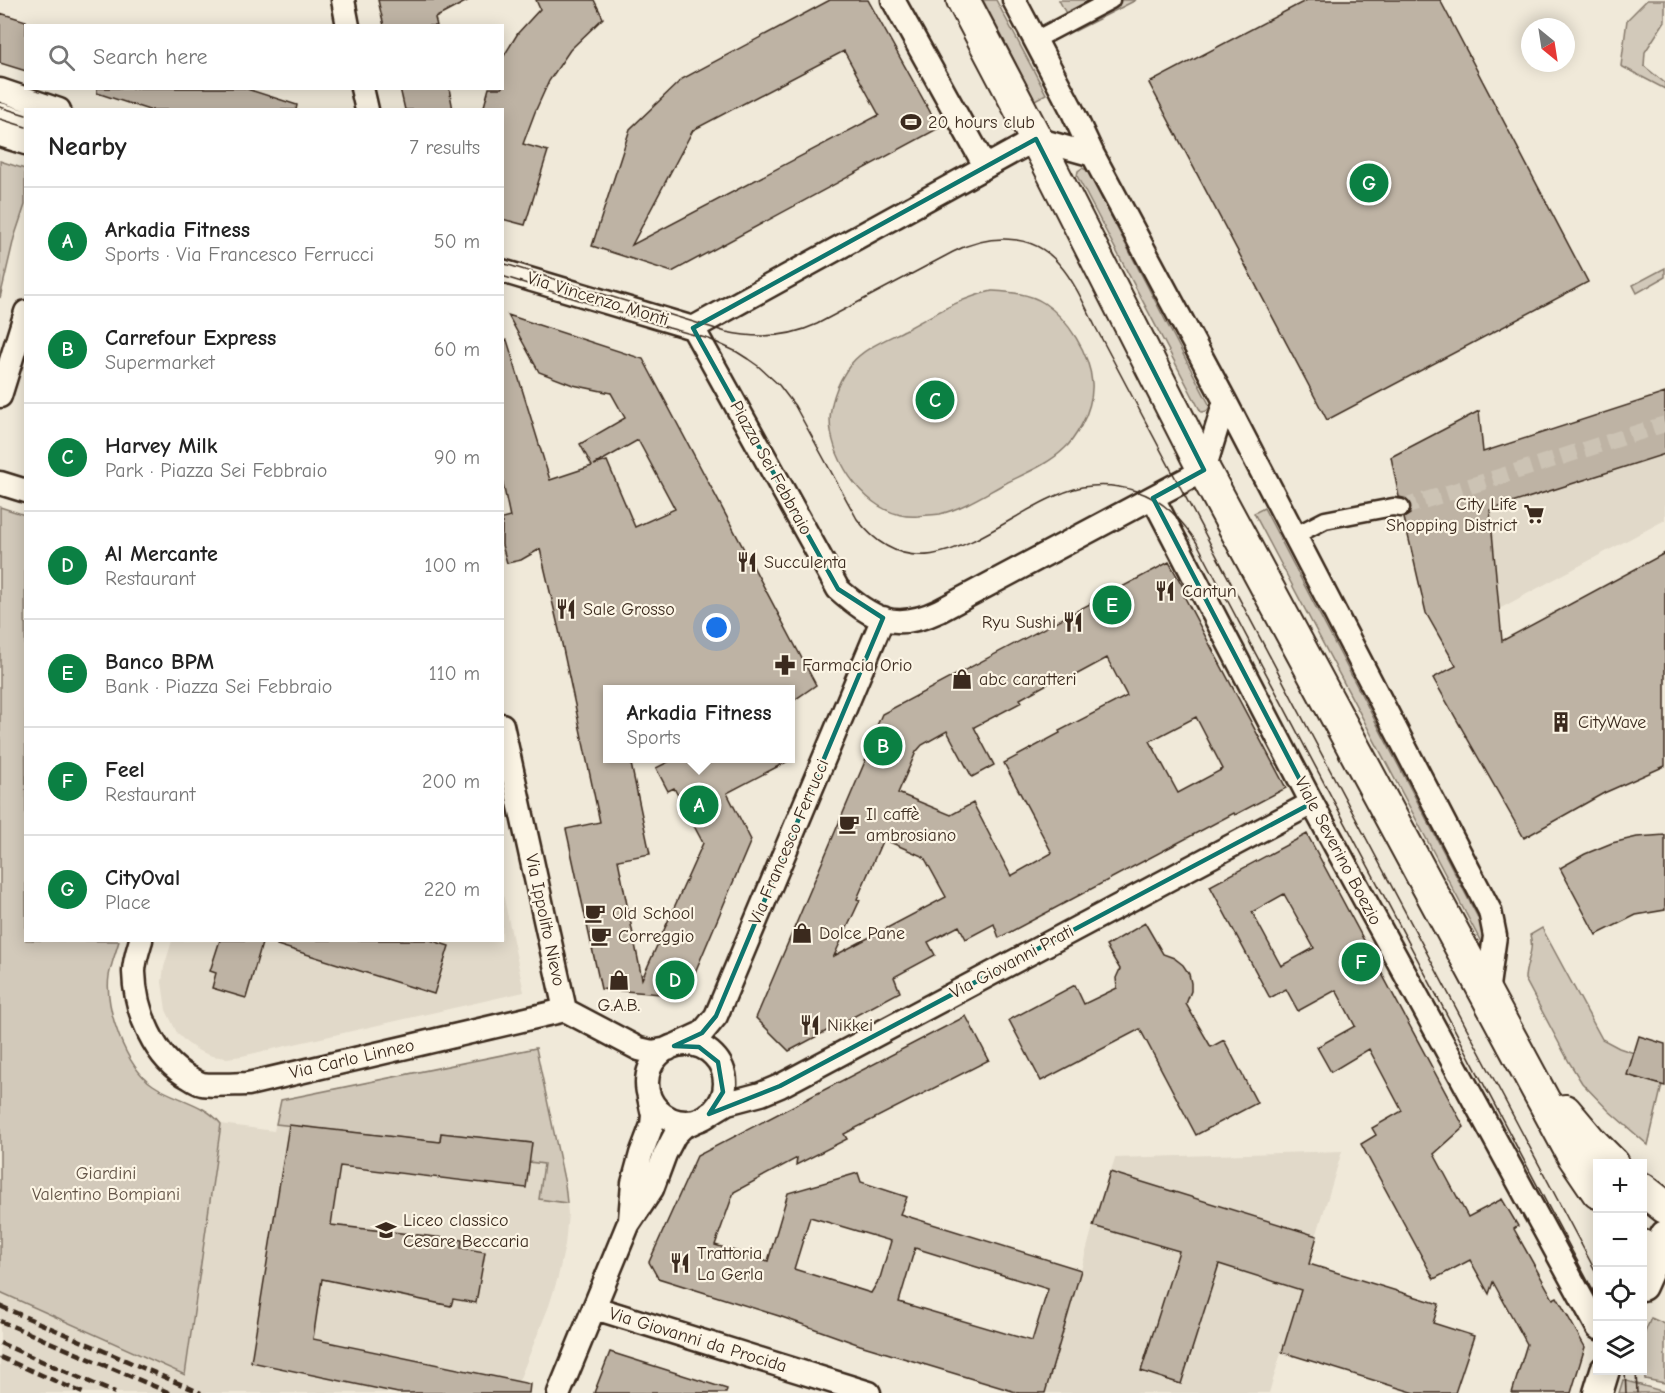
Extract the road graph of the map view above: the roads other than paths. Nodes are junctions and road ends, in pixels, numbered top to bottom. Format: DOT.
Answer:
graph roads {
  1 [pos="343,0"];
  2 [pos="893,0"];
  3 [pos="963,0"];
  4 [pos="1014,0"];
  5 [pos="1111,0"];
  6 [pos="348,24"];
  7 [pos="1035,40"];
  8 [pos="0,90"];
  9 [pos="362,90"];
  10 [pos="53,108"];
  11 [pos="367,108"];
  12 [pos="0,114"];
  13 [pos="24,121"];
  14 [pos="0,135"];
  15 [pos="1036,139"];
  16 [pos="24,142"];
  17 [pos="1093,155"];
  18 [pos="985,166"];
  19 [pos="504,272"];
  20 [pos="24,318"];
  21 [pos="693,328"];
  22 [pos="0,396"];
  23 [pos="1225,401"];
  24 [pos="1204,470"];
  25 [pos="0,483"];
  26 [pos="24,490"];
  27 [pos="1153,498"];
  28 [pos="1401,508"];
  29 [pos="1294,536"];
  30 [pos="883,618"];
  31 [pos="504,734"];
  32 [pos="1312,803"];
  33 [pos="141,942"];
  34 [pos="1487,993"];
  35 [pos="565,1010"];
  36 [pos="671,1048"];
  37 [pos="1526,1065"];
  38 [pos="650,1098"];
  39 [pos="704,1117"];
  40 [pos="1608,1159"];
  41 [pos="1593,1185"];
  42 [pos="1647,1193"];
  43 [pos="1665,1207"];
  44 [pos="628,1225"];
  45 [pos="595,1308"];
  46 [pos="1594,1321"];
  47 [pos="1604,1375"];
  48 [pos="559,1393"];
  49 [pos="869,1393"];
  50 [pos="1598,1393"];
  1 -- 6 [label="street"];
  2 -- 18 [label="street"];
  3 -- 15 [label="main road"];
  4 -- 7 [label="street"];
  5 -- 7 [label="street"];
  7 -- 17 [label="street"];
  8 -- 10 [label="street"];
  9 -- 11 [label="street"];
  12 -- 13 [label="street"];
  14 -- 16 [label="street"];
  15 -- 17 [label="street"];
  15 -- 18 [label="street"];
  15 -- 24 [label="main road"];
  17 -- 23 [label="street"];
  18 -- 21 [label="street"];
  19 -- 21 [label="street, Via Vincenzo Monti"];
  20 -- 22 [label="street"];
  21 -- 30 [label="street, Piazza Sei Febbraio"];
  23 -- 24 [label="street"];
  23 -- 29 [label="street"];
  24 -- 27 [label="street, Piazza Sei Febbraio"];
  24 -- 34 [label="main road"];
  25 -- 26 [label="street"];
  27 -- 30 [label="street, Piazza Sei Febbraio"];
  27 -- 32 [label="street, Viale Severino Boezio"];
  28 -- 29 [label="street"];
  29 -- 34 [label="street"];
  30 -- 36 [label="street, Via Francesco Ferrucci"];
  31 -- 35 [label="street, Via Ippolito Nievo"];
  32 -- 39 [label="street, Via Giovanni Prati"];
  32 -- 46 [label="street, Viale Severino Boezio"];
  33 -- 35 [label="street, Via Carlo Linneo"];
  34 -- 37 [label="main road"];
  35 -- 36 [label="street, Via Francesco Ferrucci"];
  36 -- 38 [label="street, Via Francesco Ferrucci"];
  36 -- 39 [label="street, Via Francesco Ferrucci"];
  37 -- 40 [label="main road"];
  37 -- 41 [label="main road"];
  38 -- 39 [label="street"];
  38 -- 44 [label="street, Via Francesco Ferrucci"];
  39 -- 44 [label="street, Via Francesco Ferrucci"];
  42 -- 43 [label="main road"];
  44 -- 45 [label="street, Via Francesco Ferrucci"];
  45 -- 48 [label="street, Via Francesco Ferrucci"];
  45 -- 49 [label="street, Via Giovanni da Procida"];
  47 -- 50 [label="street"];
}
